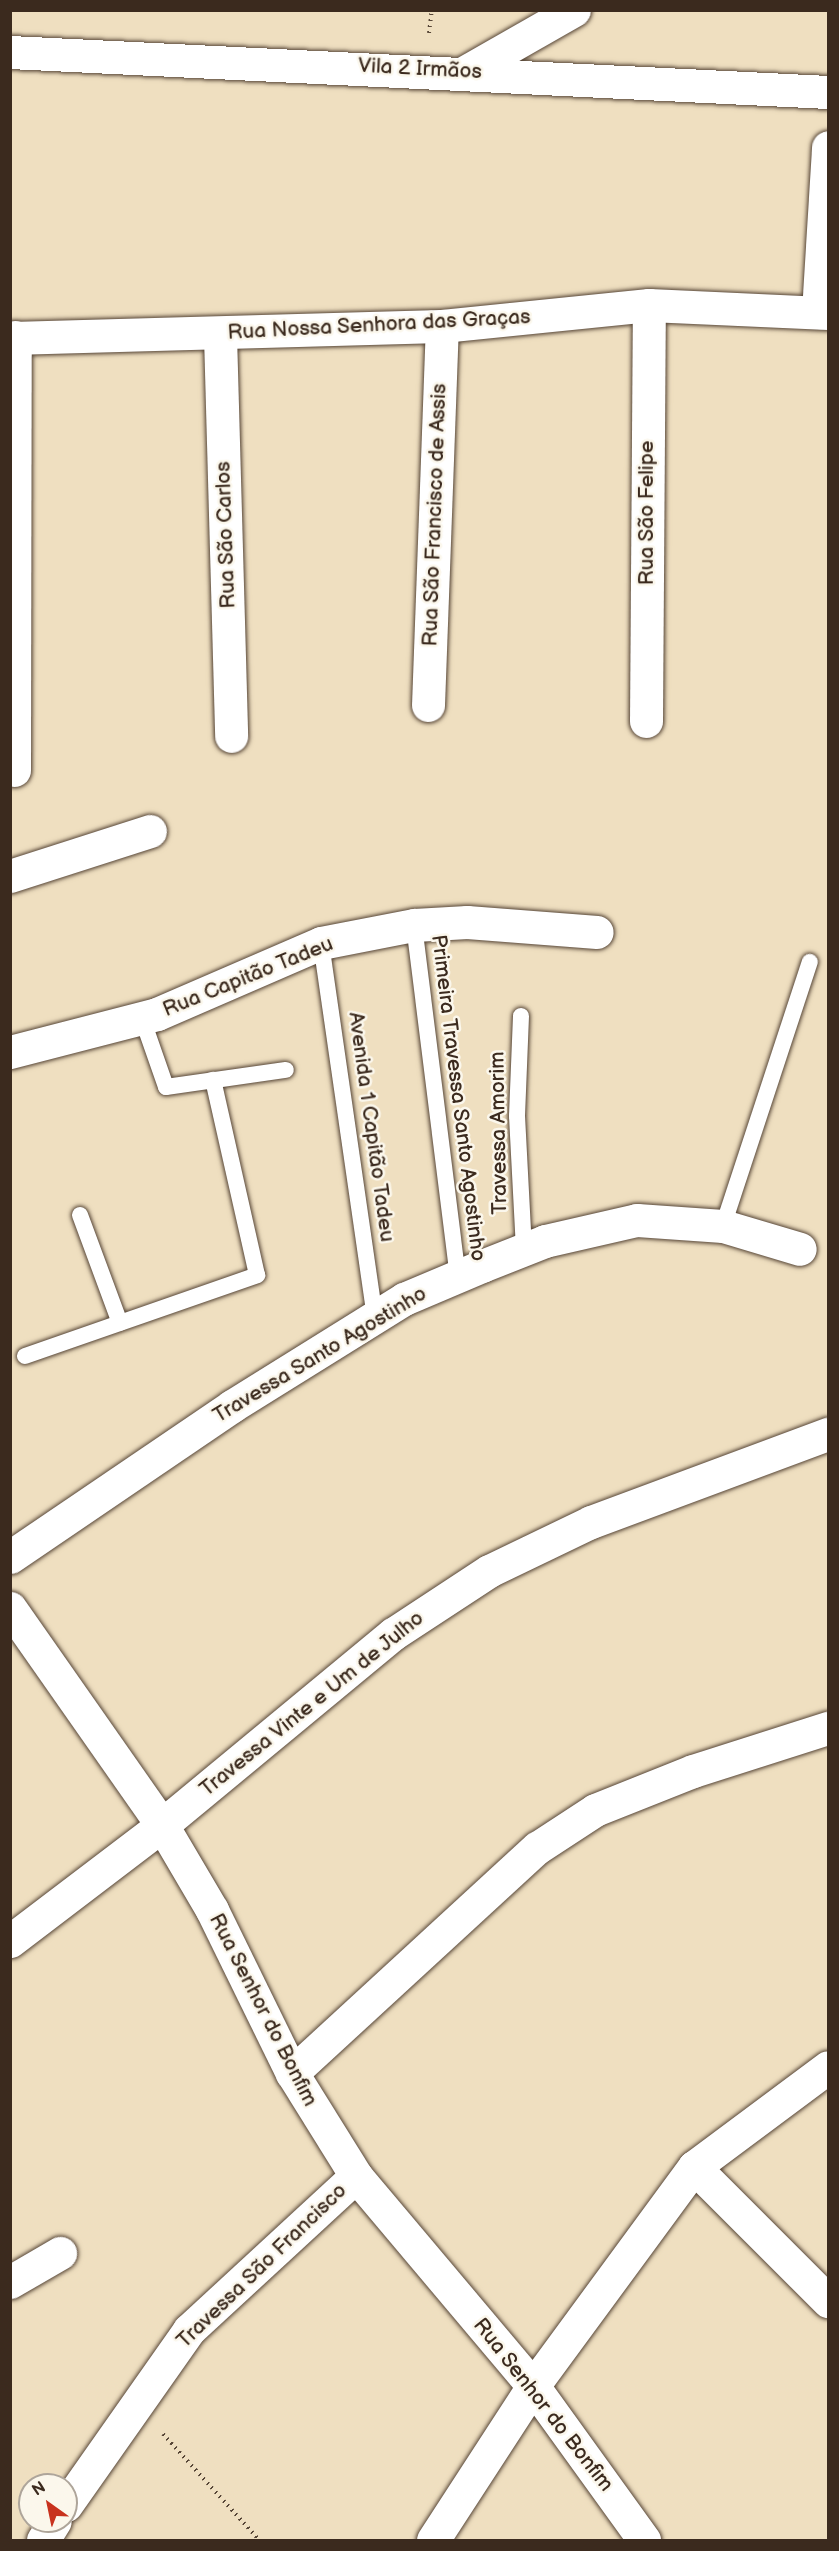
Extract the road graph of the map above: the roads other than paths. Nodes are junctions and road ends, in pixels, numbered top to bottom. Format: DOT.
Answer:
graph roads {
  1 [pos="574,10"];
  2 [pos="10,52"];
  3 [pos="467,71"];
  4 [pos="828,92"];
  5 [pos="828,147"];
  6 [pos="649,304"];
  7 [pos="823,312"];
  8 [pos="442,326"];
  9 [pos="220,335"];
  10 [pos="13,337"];
  11 [pos="428,705"];
  12 [pos="646,722"];
  13 [pos="231,736"];
  14 [pos="14,770"];
  15 [pos="150,831"];
  16 [pos="10,876"];
  17 [pos="414,925"];
  18 [pos="597,932"];
  19 [pos="321,943"];
  20 [pos="810,962"];
  21 [pos="521,1016"];
  22 [pos="142,1018"];
  23 [pos="10,1052"];
  24 [pos="286,1070"];
  25 [pos="213,1080"];
  26 [pos="80,1215"];
  27 [pos="723,1226"];
  28 [pos="800,1249"];
  29 [pos="525,1250"];
  30 [pos="458,1276"];
  31 [pos="375,1317"];
  32 [pos="120,1323"];
  33 [pos="25,1356"];
  34 [pos="828,1434"];
  35 [pos="10,1557"];
  36 [pos="10,1608"];
  37 [pos="828,1728"];
  38 [pos="162,1825"];
  39 [pos="10,1941"];
  40 [pos="828,2067"];
  41 [pos="292,2073"];
  42 [pos="694,2167"];
  43 [pos="356,2176"];
  44 [pos="60,2253"];
  45 [pos="10,2282"];
  46 [pos="828,2301"];
  47 [pos="533,2386"];
  48 [pos="78,2487"];
  49 [pos="433,2541"];
  50 [pos="644,2541"];
  1 -- 3 [label="street"];
  2 -- 3 [label="street, Vila 2 Irmãos"];
  3 -- 4 [label="street, Vila 2 Irmãos"];
  5 -- 7 [label="street, Rua Nossa Senhora das Graças"];
  6 -- 7 [label="street, Rua Nossa Senhora das Graças"];
  6 -- 8 [label="street, Rua Nossa Senhora das Graças"];
  6 -- 12 [label="street, Rua São Felipe"];
  8 -- 9 [label="street, Rua Nossa Senhora das Graças"];
  8 -- 11 [label="street, Rua São Francisco de Assis"];
  9 -- 10 [label="street, Rua Nossa Senhora das Graças"];
  9 -- 13 [label="street, Rua São Carlos"];
  10 -- 14 [label="street"];
  15 -- 16 [label="street"];
  17 -- 18 [label="street, Rua Capitão Tadeu"];
  17 -- 19 [label="street, Rua Capitão Tadeu"];
  17 -- 30 [label="lane, Primeira Travessa Santo Agostinho"];
  19 -- 22 [label="street, Rua Capitão Tadeu"];
  19 -- 31 [label="lane, Avenida 1 Capitão Tadeu"];
  20 -- 27 [label="lane"];
  21 -- 29 [label="lane, Travessa Amorim"];
  22 -- 23 [label="street, Rua Capitão Tadeu"];
  22 -- 25 [label="lane"];
  24 -- 25 [label="lane"];
  25 -- 32 [label="lane"];
  26 -- 32 [label="lane"];
  27 -- 28 [label="street, Travessa Santo Agostinho"];
  27 -- 29 [label="street, Travessa Santo Agostinho"];
  29 -- 30 [label="street, Travessa Santo Agostinho"];
  30 -- 31 [label="street, Travessa Santo Agostinho"];
  31 -- 35 [label="street, Travessa Santo Agostinho"];
  32 -- 33 [label="lane"];
  34 -- 38 [label="street, Travessa Vinte e Um de Julho"];
  36 -- 38 [label="street, Rua Senhor do Bonfim"];
  37 -- 41 [label="street"];
  38 -- 39 [label="street, Travessa Vinte e Um de Julho"];
  38 -- 41 [label="street, Rua Senhor do Bonfim"];
  40 -- 42 [label="street"];
  41 -- 43 [label="street, Rua Senhor do Bonfim"];
  42 -- 46 [label="street"];
  42 -- 47 [label="street"];
  43 -- 47 [label="street, Rua Senhor do Bonfim"];
  43 -- 48 [label="street, Travessa São Francisco"];
  44 -- 45 [label="street"];
  47 -- 49 [label="street"];
  47 -- 50 [label="street, Rua Senhor do Bonfim"];
}
